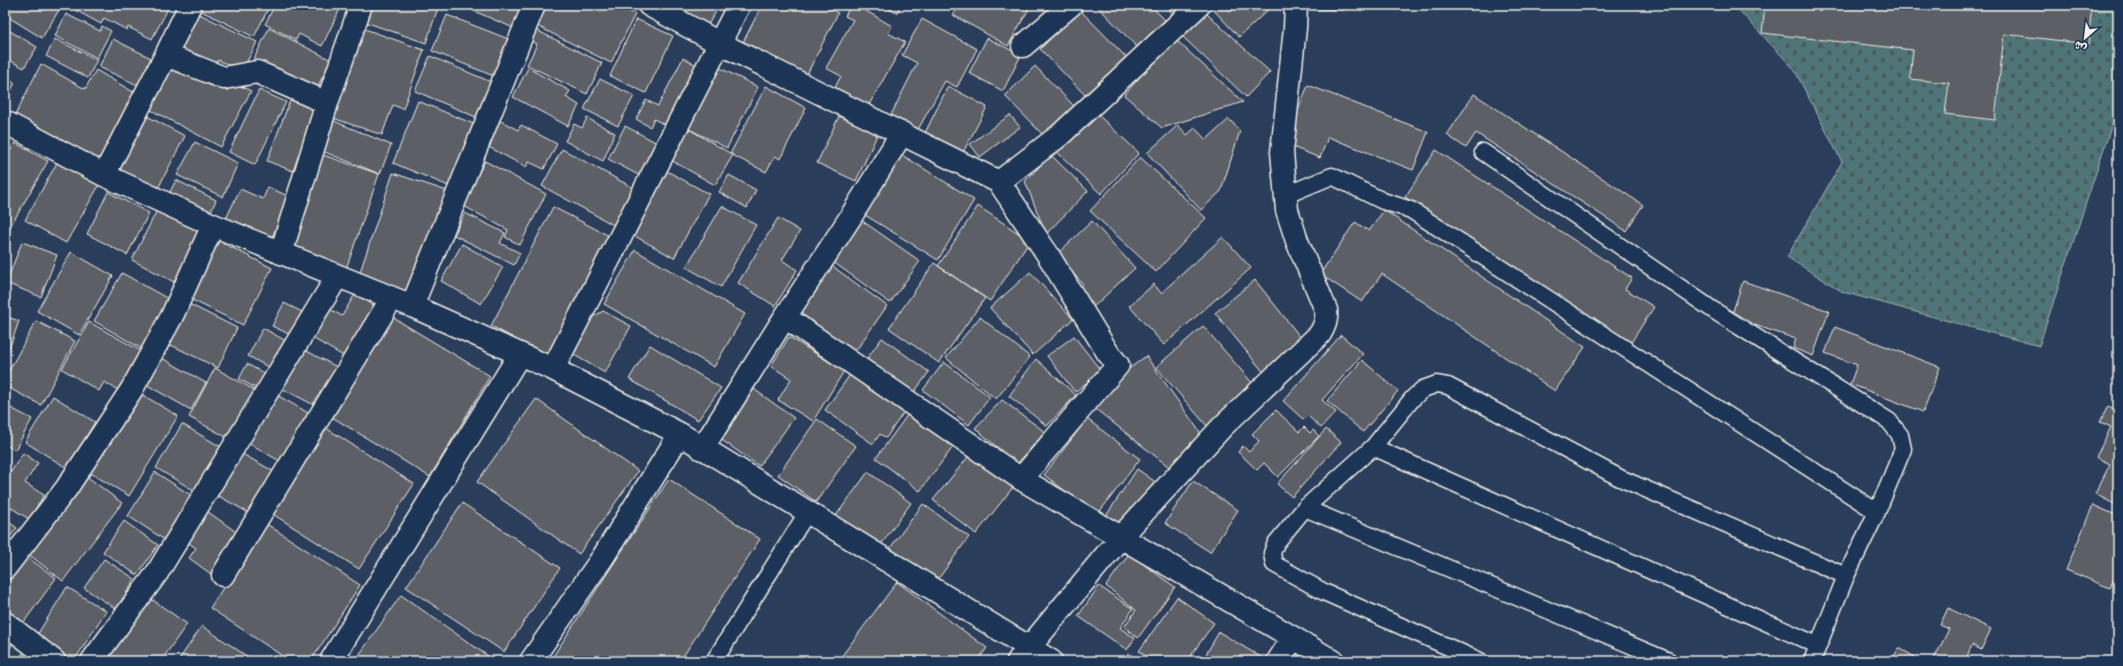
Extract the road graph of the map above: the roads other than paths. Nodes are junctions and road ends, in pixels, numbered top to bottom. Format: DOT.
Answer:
graph roads {
  1 [pos="190,5"];
  2 [pos="361,5"];
  3 [pos="534,5"];
  4 [pos="649,5"];
  5 [pos="740,5"];
  6 [pos="1071,5"];
  7 [pos="1199,5"];
  8 [pos="1296,5"];
  9 [pos="719,42"];
  10 [pos="1023,46"];
  11 [pos="166,55"];
  12 [pos="327,102"];
  13 [pos="7,128"];
  14 [pos="902,133"];
  15 [pos="1483,152"];
  16 [pos="104,175"];
  17 [pos="999,182"];
  18 [pos="1286,195"];
  19 [pos="213,225"];
  20 [pos="281,253"];
  21 [pos="337,276"];
  22 [pos="392,298"];
  23 [pos="412,306"];
  24 [pos="785,317"];
  25 [pos="520,354"];
  26 [pos="553,369"];
  27 [pos="680,434"];
  28 [pos="1373,447"];
  29 [pos="702,449"];
  30 [pos="1021,479"];
  31 [pos="1305,508"];
  32 [pos="1877,512"];
  33 [pos="807,513"];
  34 [pos="1120,538"];
  35 [pos="5,568"];
  36 [pos="223,575"];
  37 [pos="1846,576"];
  38 [pos="5,623"];
  39 [pos="1293,638"];
  40 [pos="1817,645"];
  41 [pos="1023,654"];
  42 [pos="54,661"];
  43 [pos="92,661"];
  44 [pos="331,661"];
  45 [pos="531,661"];
  46 [pos="714,661"];
  47 [pos="1051,661"];
  48 [pos="1278,661"];
  49 [pos="1333,661"];
  50 [pos="1480,661"];
  51 [pos="1669,661"];
  52 [pos="1812,661"];
  1 -- 11 [label="street"];
  2 -- 12 [label="street"];
  3 -- 23 [label="street"];
  4 -- 9 [label="street"];
  5 -- 9 [label="street"];
  6 -- 10 [label="street"];
  7 -- 17 [label="street"];
  8 -- 18 [label="street"];
  9 -- 14 [label="street"];
  9 -- 26 [label="street"];
  11 -- 12 [label="street"];
  11 -- 16 [label="street"];
  12 -- 20 [label="street"];
  13 -- 16 [label="street"];
  14 -- 17 [label="street"];
  14 -- 24 [label="street"];
  15 -- 32 [label="lane"];
  16 -- 19 [label="street"];
  17 -- 30 [label="street"];
  18 -- 32 [label="lane"];
  18 -- 34 [label="street"];
  19 -- 20 [label="street"];
  19 -- 35 [label="street"];
  20 -- 21 [label="street"];
  21 -- 22 [label="street"];
  21 -- 43 [label="street"];
  22 -- 23 [label="street"];
  22 -- 36 [label="street"];
  23 -- 25 [label="street"];
  24 -- 29 [label="street"];
  24 -- 30 [label="street"];
  25 -- 26 [label="street"];
  25 -- 44 [label="street"];
  26 -- 27 [label="street"];
  27 -- 29 [label="street"];
  27 -- 45 [label="street"];
  28 -- 31 [label="lane"];
  28 -- 37 [label="lane"];
  28 -- 40 [label="lane"];
  29 -- 33 [label="street"];
  30 -- 34 [label="street"];
  31 -- 50 [label="lane"];
  31 -- 51 [label="lane"];
  32 -- 37 [label="lane"];
  33 -- 41 [label="street"];
  33 -- 46 [label="lane"];
  34 -- 39 [label="street"];
  34 -- 41 [label="street"];
  37 -- 40 [label="lane"];
  38 -- 42 [label="street"];
  39 -- 48 [label="street"];
  39 -- 49 [label="street"];
  40 -- 52 [label="lane"];
  41 -- 47 [label="street"];
}
